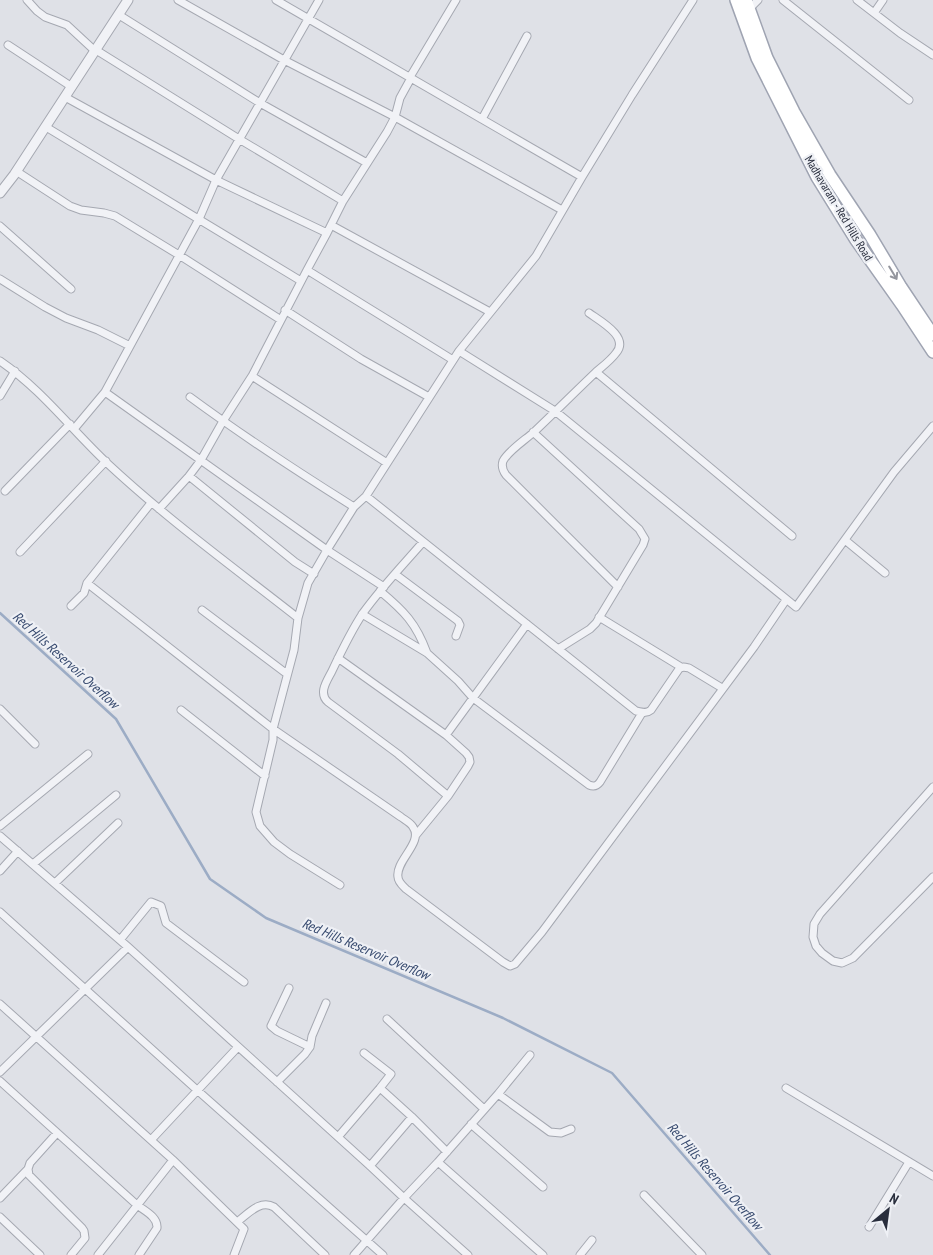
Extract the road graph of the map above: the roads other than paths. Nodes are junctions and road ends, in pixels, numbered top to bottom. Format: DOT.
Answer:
graph roads {
  1 [pos="27,0"];
  2 [pos="128,0"];
  3 [pos="178,0"];
  4 [pos="276,0"];
  5 [pos="319,0"];
  6 [pos="456,0"];
  7 [pos="693,0"];
  8 [pos="736,0"];
  9 [pos="758,0"];
  10 [pos="783,0"];
  11 [pos="857,0"];
  12 [pos="883,0"];
  13 [pos="748,5"];
  14 [pos="874,13"];
  15 [pos="119,15"];
  16 [pos="308,19"];
  17 [pos="527,36"];
  18 [pos="8,45"];
  19 [pos="95,50"];
  20 [pos="933,55"];
  21 [pos="284,60"];
  22 [pos="411,78"];
  23 [pos="72,87"];
  24 [pos="65,96"];
  25 [pos="909,100"];
  26 [pos="260,103"];
  27 [pos="395,117"];
  28 [pos="482,119"];
  29 [pos="46,127"];
  30 [pos="239,139"];
  31 [pos="367,163"];
  32 [pos="16,171"];
  33 [pos="582,176"];
  34 [pos="216,180"];
  35 [pos="0,193"];
  36 [pos="343,201"];
  37 [pos="562,210"];
  38 [pos="199,219"];
  39 [pos="331,225"];
  40 [pos="0,226"];
  41 [pos="328,233"];
  42 [pos="179,255"];
  43 [pos="306,270"];
  44 [pos="0,279"];
  45 [pos="301,281"];
  46 [pos="71,289"];
  47 [pos="286,310"];
  48 [pos="490,312"];
  49 [pos="590,313"];
  50 [pos="281,320"];
  51 [pos="933,335"];
  52 [pos="130,346"];
  53 [pos="459,351"];
  54 [pos="933,352"];
  55 [pos="453,360"];
  56 [pos="0,361"];
  57 [pos="15,371"];
  58 [pos="596,372"];
  59 [pos="252,376"];
  60 [pos="105,392"];
  61 [pos="0,396"];
  62 [pos="190,397"];
  63 [pos="429,397"];
  64 [pos="555,411"];
  65 [pos="223,421"];
  66 [pos="933,426"];
  67 [pos="72,427"];
  68 [pos="533,432"];
  69 [pos="201,460"];
  70 [pos="106,462"];
  71 [pos="387,463"];
  72 [pos="189,476"];
  73 [pos="5,491"];
  74 [pos="366,496"];
  75 [pos="151,503"];
  76 [pos="354,507"];
  77 [pos="159,509"];
  78 [pos="792,536"];
  79 [pos="844,540"];
  80 [pos="423,542"];
  81 [pos="327,550"];
  82 [pos="20,552"];
  83 [pos="885,573"];
  84 [pos="314,574"];
  85 [pos="395,574"];
  86 [pos="87,583"];
  87 [pos="618,587"];
  88 [pos="382,589"];
  89 [pos="786,600"];
  90 [pos="71,606"];
  91 [pos="202,610"];
  92 [pos="362,614"];
  93 [pos="599,617"];
  94 [pos="298,618"];
  95 [pos="527,624"];
  96 [pos="456,636"];
  97 [pos="558,648"];
  98 [pos="427,653"];
  99 [pos="338,658"];
  100 [pos="681,667"];
  101 [pos="287,674"];
  102 [pos="722,688"];
  103 [pos="473,698"];
  104 [pos="0,709"];
  105 [pos="181,710"];
  106 [pos="642,713"];
  107 [pos="273,729"];
  108 [pos="446,735"];
  109 [pos="35,744"];
  110 [pos="88,754"];
  111 [pos="265,776"];
  112 [pos="933,787"];
  113 [pos="116,794"];
  114 [pos="448,796"];
  115 [pos="118,823"];
  116 [pos="0,826"];
  117 [pos="416,835"];
  118 [pos="0,836"];
  119 [pos="18,851"];
  120 [pos="33,864"];
  121 [pos="0,871"];
  122 [pos="933,877"];
  123 [pos="55,883"];
  124 [pos="340,885"];
  125 [pos="0,912"];
  126 [pos="120,940"];
  127 [pos="128,947"];
  128 [pos="244,982"];
  129 [pos="289,988"];
  130 [pos="86,989"];
  131 [pos="326,1003"];
  132 [pos="0,1004"];
  133 [pos="387,1019"];
  134 [pos="37,1037"];
  135 [pos="238,1047"];
  136 [pos="310,1048"];
  137 [pos="364,1053"];
  138 [pos="530,1055"];
  139 [pos="0,1072"];
  140 [pos="0,1081"];
  141 [pos="277,1082"];
  142 [pos="380,1088"];
  143 [pos="786,1088"];
  144 [pos="197,1090"];
  145 [pos="498,1094"];
  146 [pos="484,1109"];
  147 [pos="412,1117"];
  148 [pos="472,1124"];
  149 [pos="571,1129"];
  150 [pos="57,1132"];
  151 [pos="338,1138"];
  152 [pos="151,1140"];
  153 [pos="448,1152"];
  154 [pos="173,1160"];
  155 [pos="438,1162"];
  156 [pos="909,1162"];
  157 [pos="370,1166"];
  158 [pos="28,1169"];
  159 [pos="933,1176"];
  160 [pos="543,1186"];
  161 [pos="644,1195"];
  162 [pos="0,1198"];
  163 [pos="404,1198"];
  164 [pos="137,1205"];
  165 [pos="0,1217"];
  166 [pos="237,1222"];
  167 [pos="869,1227"];
  168 [pos="366,1240"];
  169 [pos="592,1240"];
  170 [pos="141,1254"];
  171 [pos="40,1255"];
  172 [pos="71,1255"];
  173 [pos="98,1255"];
  174 [pos="234,1255"];
  175 [pos="325,1255"];
  176 [pos="354,1255"];
  177 [pos="383,1255"];
  178 [pos="468,1255"];
  179 [pos="543,1255"];
  180 [pos="580,1255"];
  181 [pos="702,1255"];
  1 -- 19 [label="street"];
  2 -- 15 [label="street"];
  3 -- 21 [label="street"];
  4 -- 16 [label="street"];
  5 -- 16 [label="street"];
  6 -- 22 [label="street"];
  7 -- 33 [label="street"];
  8 -- 54 [label="main road, Madhavaram - Red Hills Road"];
  9 -- 13 [label="street"];
  10 -- 25 [label="street"];
  11 -- 14 [label="street"];
  12 -- 14 [label="street"];
  13 -- 51 [label="main road, Madhavaram - Red Hills Road, one-way"];
  14 -- 20 [label="street"];
  15 -- 19 [label="street"];
  15 -- 26 [label="street"];
  16 -- 21 [label="street"];
  16 -- 22 [label="street"];
  17 -- 28 [label="street"];
  18 -- 23 [label="street"];
  19 -- 23 [label="street"];
  19 -- 30 [label="street"];
  21 -- 26 [label="street"];
  21 -- 27 [label="street"];
  22 -- 27 [label="street"];
  22 -- 28 [label="street"];
  23 -- 24 [label="street"];
  24 -- 29 [label="street"];
  24 -- 34 [label="street"];
  26 -- 30 [label="street"];
  26 -- 31 [label="street"];
  27 -- 31 [label="street"];
  27 -- 37 [label="street"];
  28 -- 33 [label="street"];
  29 -- 32 [label="street"];
  29 -- 38 [label="street"];
  30 -- 34 [label="street"];
  30 -- 36 [label="street"];
  31 -- 36 [label="street"];
  32 -- 35 [label="street"];
  32 -- 42 [label="street"];
  33 -- 37 [label="street"];
  34 -- 38 [label="street"];
  34 -- 41 [label="street"];
  36 -- 39 [label="street"];
  37 -- 48 [label="street"];
  38 -- 42 [label="street"];
  38 -- 45 [label="street"];
  39 -- 41 [label="street"];
  39 -- 48 [label="street"];
  40 -- 46 [label="street"];
  41 -- 43 [label="street"];
  42 -- 50 [label="street"];
  42 -- 52 [label="street"];
  43 -- 45 [label="street"];
  43 -- 55 [label="street"];
  44 -- 52 [label="street"];
  45 -- 47 [label="street"];
  47 -- 50 [label="street"];
  47 -- 63 [label="street"];
  48 -- 53 [label="street"];
  49 -- 58 [label="street"];
  50 -- 59 [label="street"];
  52 -- 60 [label="street"];
  53 -- 55 [label="street"];
  53 -- 64 [label="street"];
  55 -- 63 [label="street"];
  56 -- 57 [label="street"];
  57 -- 61 [label="street"];
  57 -- 67 [label="street"];
  58 -- 64 [label="street"];
  58 -- 78 [label="street"];
  59 -- 65 [label="street"];
  59 -- 71 [label="street"];
  60 -- 67 [label="street"];
  60 -- 69 [label="street"];
  62 -- 65 [label="street"];
  63 -- 71 [label="street"];
  64 -- 68 [label="street"];
  64 -- 89 [label="street"];
  65 -- 69 [label="street"];
  65 -- 76 [label="street"];
  66 -- 79 [label="street"];
  67 -- 70 [label="street"];
  67 -- 73 [label="street"];
  68 -- 87 [label="street"];
  68 -- 87 [label="street"];
  69 -- 72 [label="street"];
  69 -- 81 [label="street"];
  70 -- 75 [label="street"];
  70 -- 82 [label="street"];
  71 -- 74 [label="street"];
  72 -- 77 [label="street"];
  72 -- 84 [label="street"];
  74 -- 76 [label="street"];
  74 -- 80 [label="street"];
  75 -- 77 [label="street"];
  75 -- 86 [label="street"];
  76 -- 81 [label="street"];
  77 -- 94 [label="street"];
  79 -- 83 [label="street"];
  79 -- 89 [label="street"];
  80 -- 85 [label="street"];
  80 -- 95 [label="street"];
  81 -- 84 [label="street"];
  81 -- 88 [label="street"];
  84 -- 94 [label="street"];
  85 -- 88 [label="street"];
  85 -- 96 [label="street"];
  86 -- 90 [label="street"];
  86 -- 107 [label="street"];
  87 -- 93 [label="street"];
  88 -- 92 [label="street"];
  88 -- 98 [label="street"];
  89 -- 102 [label="street"];
  91 -- 101 [label="street"];
  92 -- 98 [label="street"];
  92 -- 99 [label="street"];
  93 -- 97 [label="street"];
  93 -- 100 [label="street"];
  94 -- 101 [label="street"];
  95 -- 97 [label="street"];
  95 -- 103 [label="street"];
  97 -- 106 [label="street"];
  98 -- 103 [label="street"];
  99 -- 108 [label="street"];
  99 -- 114 [label="street"];
  100 -- 102 [label="street"];
  100 -- 106 [label="street"];
  101 -- 107 [label="street"];
  102 -- 117 [label="street"];
  103 -- 106 [label="street"];
  103 -- 108 [label="street"];
  104 -- 109 [label="street"];
  105 -- 111 [label="street"];
  107 -- 111 [label="street"];
  107 -- 117 [label="street"];
  108 -- 114 [label="street"];
  110 -- 116 [label="street"];
  111 -- 124 [label="street"];
  112 -- 122 [label="street"];
  113 -- 120 [label="street"];
  114 -- 117 [label="street"];
  115 -- 123 [label="street"];
  118 -- 119 [label="street"];
  119 -- 120 [label="street"];
  119 -- 121 [label="street"];
  120 -- 123 [label="street"];
  123 -- 126 [label="street"];
  125 -- 130 [label="street"];
  126 -- 127 [label="street"];
  126 -- 128 [label="street"];
  127 -- 130 [label="street"];
  127 -- 135 [label="street"];
  129 -- 136 [label="street"];
  130 -- 134 [label="street"];
  130 -- 144 [label="street"];
  131 -- 136 [label="street"];
  132 -- 134 [label="street"];
  133 -- 146 [label="street"];
  134 -- 139 [label="street"];
  134 -- 152 [label="street"];
  135 -- 141 [label="street"];
  135 -- 144 [label="street"];
  136 -- 141 [label="street"];
  137 -- 142 [label="street"];
  138 -- 145 [label="street"];
  140 -- 150 [label="street"];
  141 -- 151 [label="street"];
  142 -- 147 [label="street"];
  142 -- 151 [label="street"];
  143 -- 156 [label="street"];
  144 -- 152 [label="street"];
  144 -- 168 [label="street"];
  145 -- 146 [label="street"];
  145 -- 149 [label="street"];
  146 -- 148 [label="street"];
  147 -- 153 [label="street"];
  147 -- 157 [label="street"];
  148 -- 153 [label="street"];
  148 -- 160 [label="street"];
  150 -- 158 [label="street"];
  150 -- 164 [label="street"];
  151 -- 157 [label="street"];
  152 -- 154 [label="street"];
  153 -- 155 [label="street"];
  154 -- 164 [label="street"];
  154 -- 166 [label="street"];
  155 -- 163 [label="street"];
  155 -- 179 [label="street"];
  156 -- 159 [label="street"];
  156 -- 167 [label="street"];
  157 -- 163 [label="street"];
  158 -- 162 [label="street"];
  158 -- 172 [label="street"];
  161 -- 181 [label="street"];
  163 -- 168 [label="street"];
  163 -- 178 [label="street"];
  164 -- 170 [label="street"];
  164 -- 173 [label="street"];
  165 -- 171 [label="street"];
  166 -- 174 [label="street"];
  166 -- 175 [label="street"];
  168 -- 176 [label="street"];
  168 -- 177 [label="street"];
  169 -- 180 [label="street"];
}
